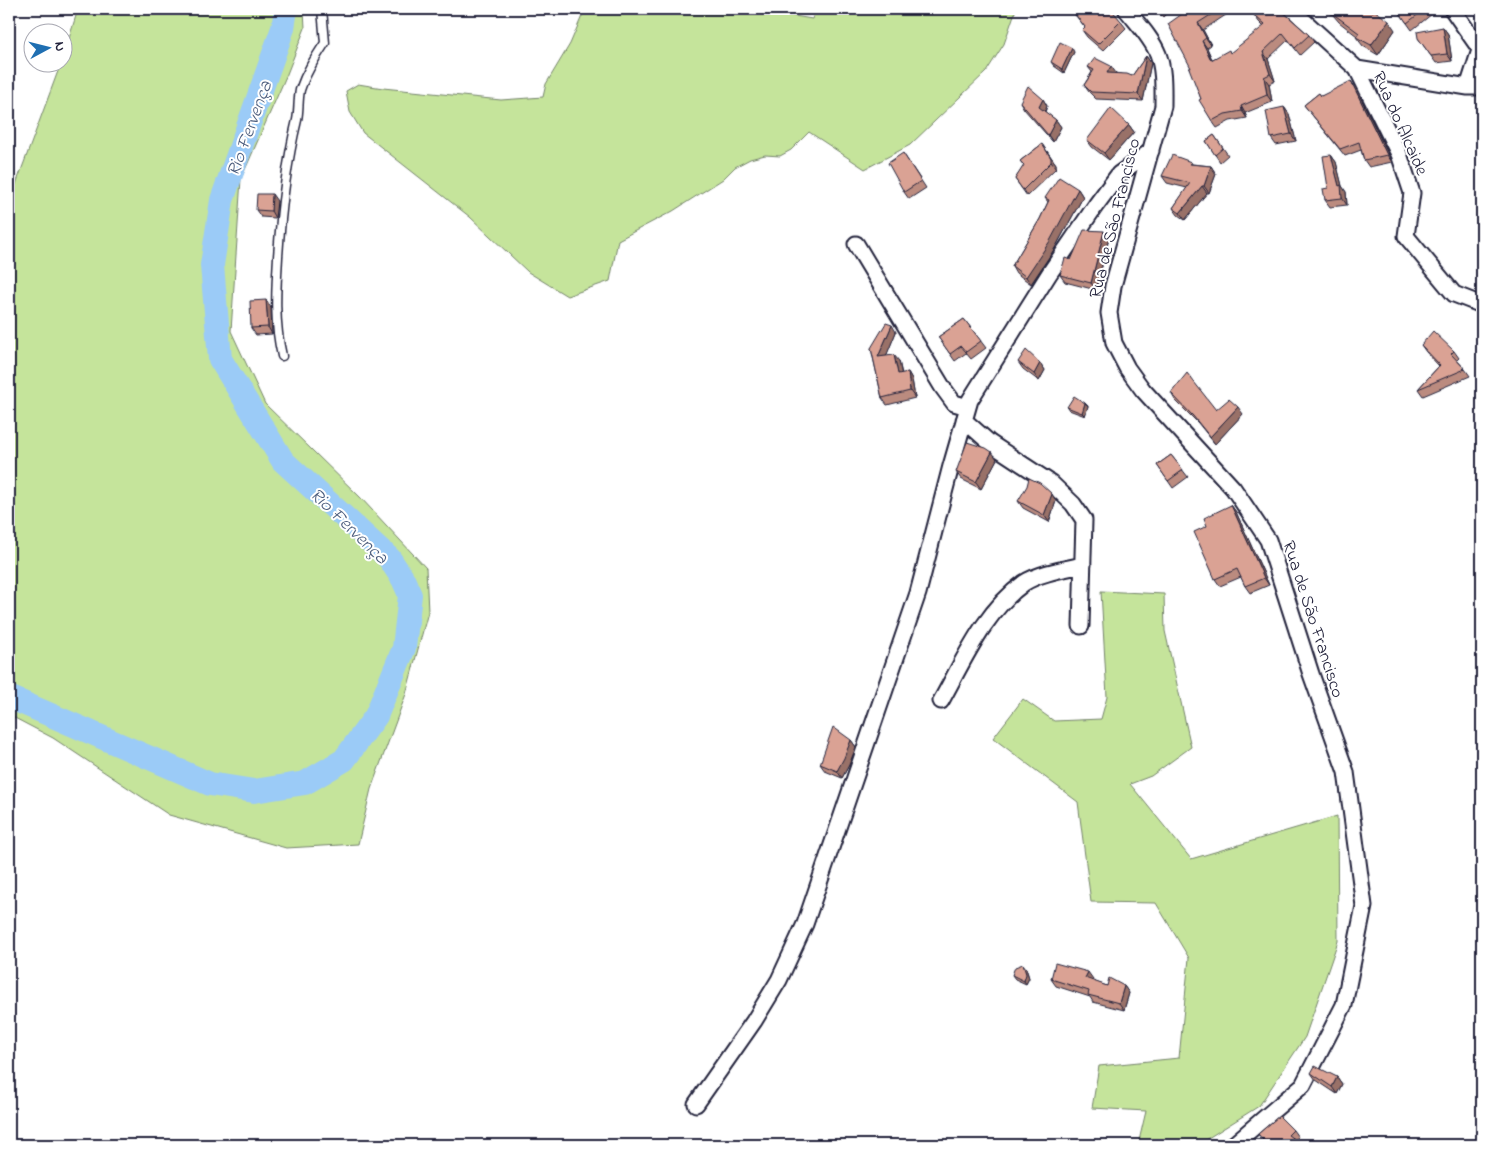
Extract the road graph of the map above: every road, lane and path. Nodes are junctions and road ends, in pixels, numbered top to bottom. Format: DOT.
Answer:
graph roads {
  1 [pos="322,9"];
  2 [pos="1126,9"];
  3 [pos="1291,9"];
  4 [pos="1452,9"];
  5 [pos="1481,46"];
  6 [pos="1357,69"];
  7 [pos="1475,87"];
  8 [pos="1151,151"];
  9 [pos="856,244"];
  10 [pos="1482,305"];
  11 [pos="282,356"];
  12 [pos="966,414"];
  13 [pos="1083,565"];
  14 [pos="1081,626"];
  15 [pos="941,701"];
  16 [pos="696,1104"];
  17 [pos="1233,1145"];
  1 -- 11 [label="lane"];
  2 -- 8 [label="street, Rua de São Francisco"];
  3 -- 6 [label="street"];
  4 -- 5 [label="street"];
  5 -- 7 [label="street"];
  6 -- 7 [label="street"];
  6 -- 10 [label="street, Rua do Alcaide"];
  8 -- 12 [label="street"];
  8 -- 17 [label="street, Rua de São Francisco"];
  9 -- 12 [label="street"];
  12 -- 13 [label="street"];
  12 -- 16 [label="street"];
  13 -- 14 [label="street"];
  13 -- 15 [label="street"];
}
